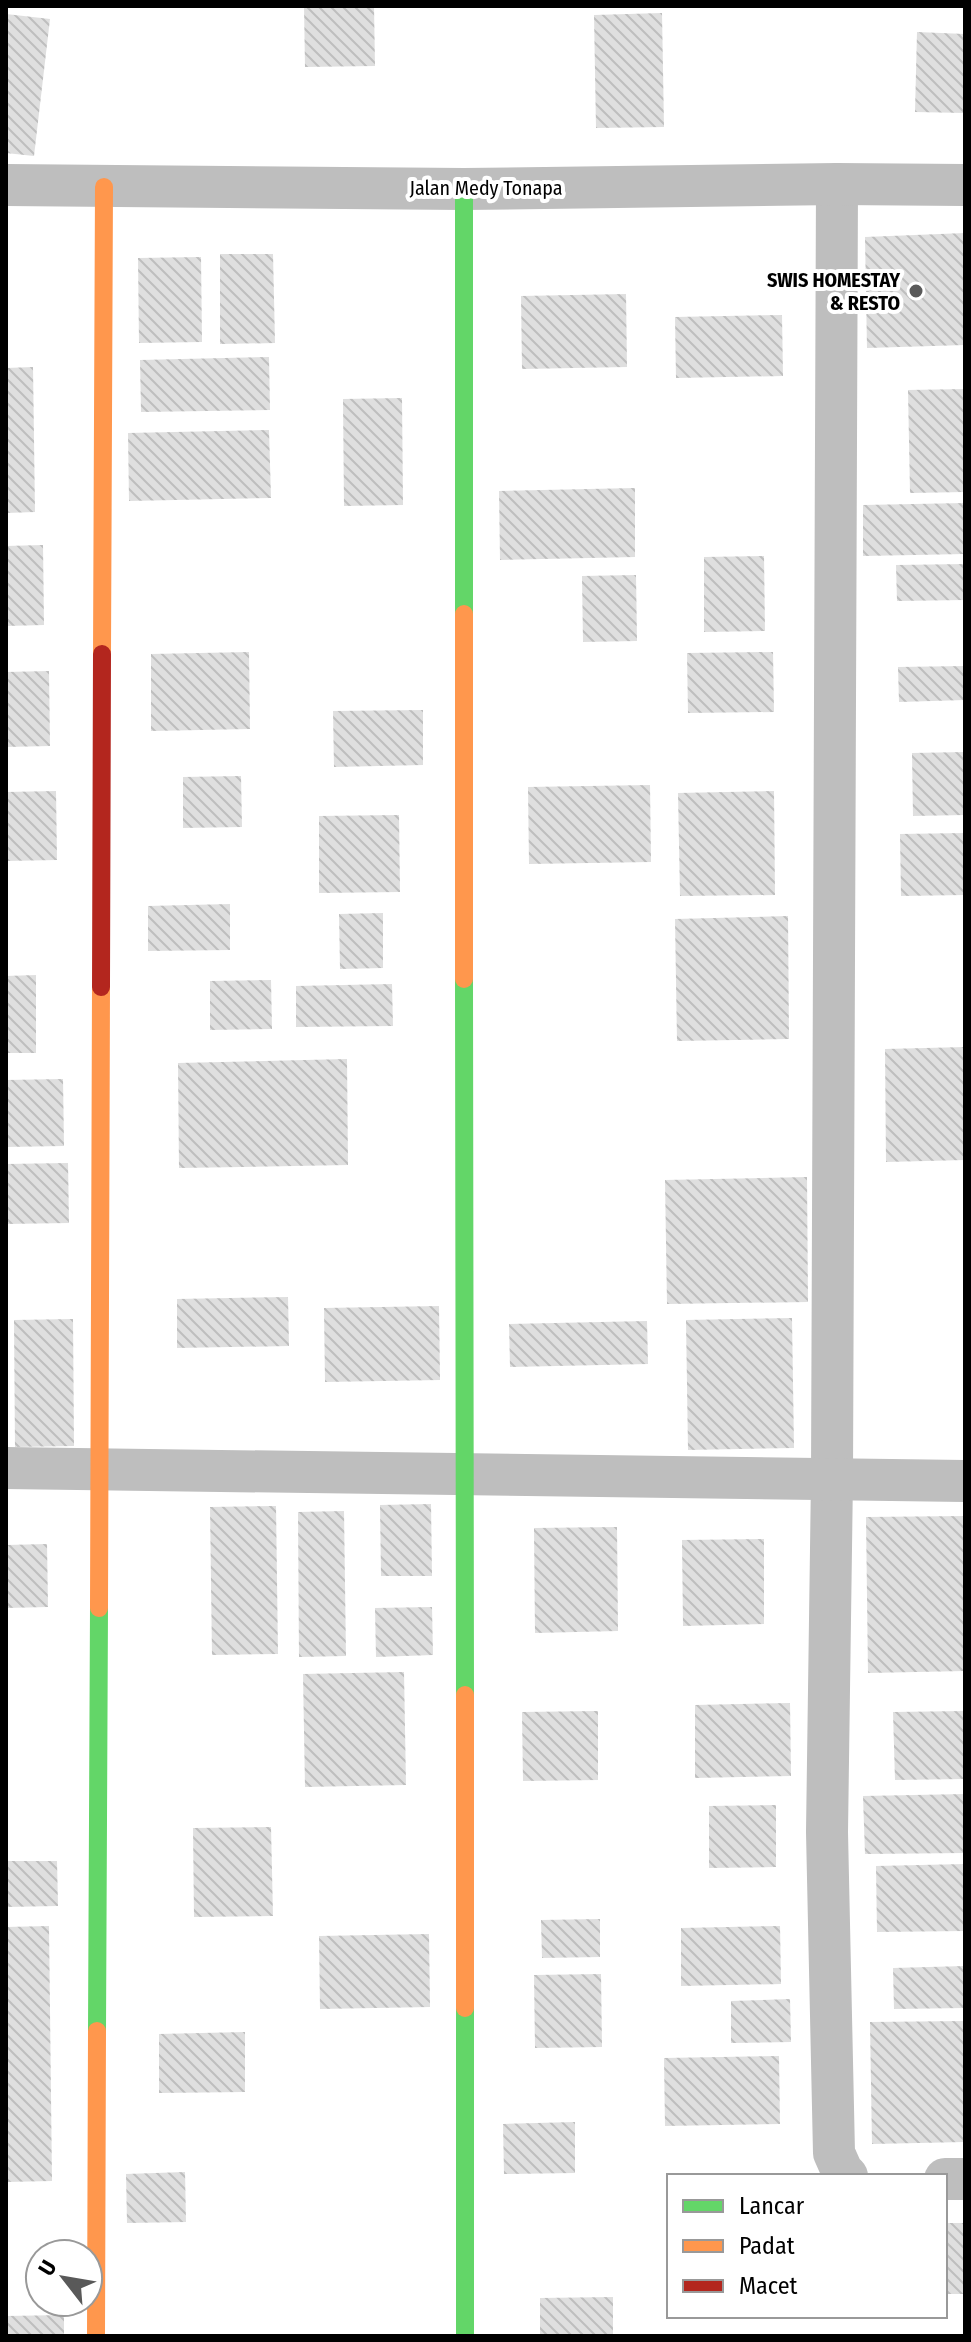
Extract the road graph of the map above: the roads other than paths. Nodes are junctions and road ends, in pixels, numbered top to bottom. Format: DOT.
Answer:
graph roads {
  1 [pos="837,184"];
  2 [pos="6,185"];
  3 [pos="965,185"];
  4 [pos="104,187"];
  5 [pos="464,189"];
  6 [pos="6,1468"];
  7 [pos="99,1469"];
  8 [pos="463,1475"];
  9 [pos="832,1478"];
  10 [pos="965,1481"];
  11 [pos="845,2174"];
  12 [pos="96,2336"];
  13 [pos="465,2336"];
  1 -- 3 [label="street, Jalan Medy Tonapa"];
  1 -- 5 [label="street, Jalan Medy Tonapa"];
  1 -- 9 [label="street"];
  2 -- 4 [label="street, Jalan Medy Tonapa"];
  4 -- 5 [label="street, Jalan Medy Tonapa"];
  4 -- 7 [label="street"];
  5 -- 8 [label="street"];
  6 -- 7 [label="street"];
  7 -- 8 [label="street"];
  7 -- 12 [label="street"];
  8 -- 9 [label="street"];
  8 -- 13 [label="street"];
  9 -- 10 [label="street"];
  9 -- 11 [label="street"];
}
